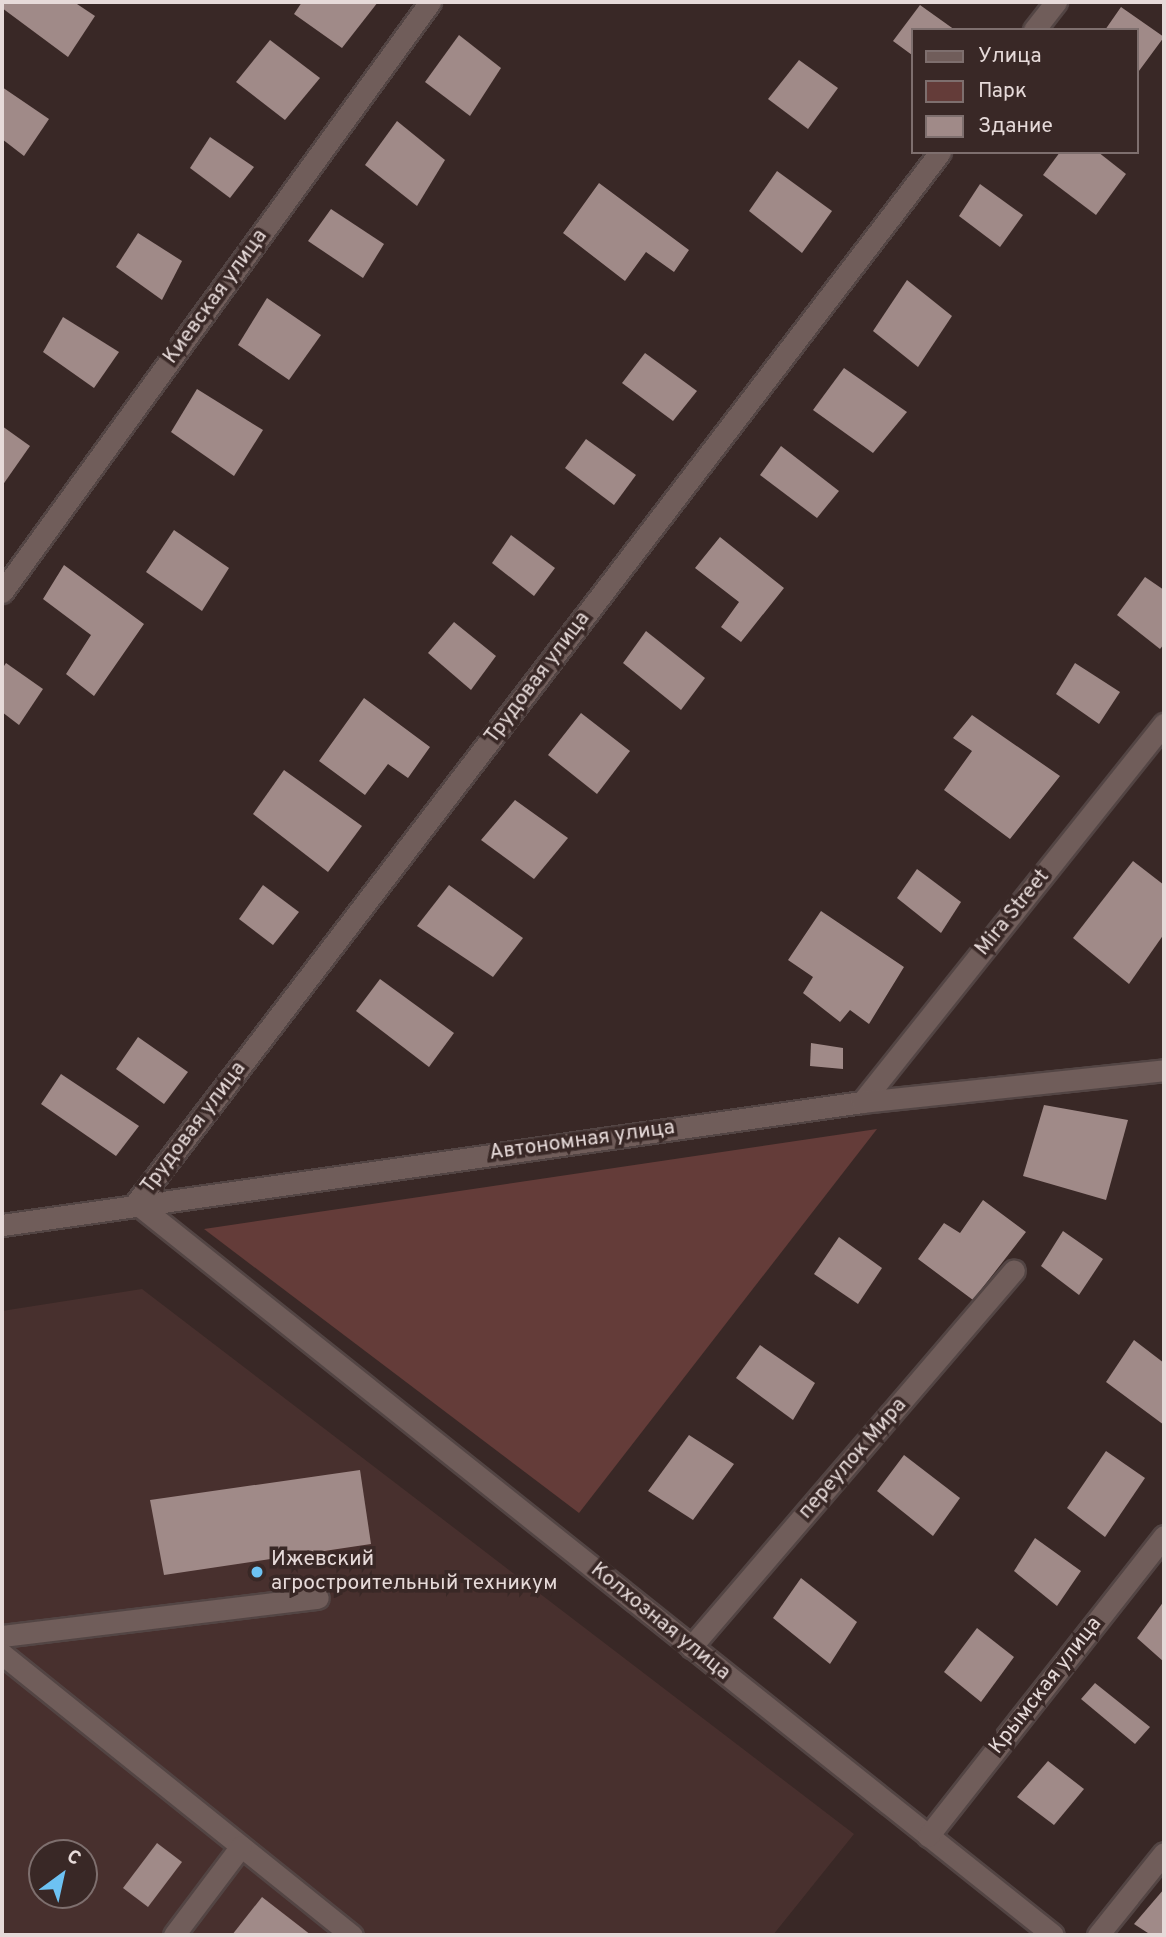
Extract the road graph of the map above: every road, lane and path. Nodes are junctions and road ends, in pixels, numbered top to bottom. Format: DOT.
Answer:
graph roads {
  1 [pos="430,2"];
  2 [pos="1056,2"];
  3 [pos="1036,28"];
  4 [pos="938,154"];
  5 [pos="2,592"];
  6 [pos="1164,724"];
  7 [pos="1164,1070"];
  8 [pos="862,1102"];
  9 [pos="136,1203"];
  10 [pos="2,1225"];
  11 [pos="1014,1270"];
  12 [pos="1164,1536"];
  13 [pos="318,1598"];
  14 [pos="2,1636"];
  15 [pos="691,1647"];
  16 [pos="2,1654"];
  17 [pos="928,1836"];
  18 [pos="241,1846"];
  19 [pos="1164,1853"];
  20 [pos="174,1935"];
  21 [pos="352,1935"];
  22 [pos="1053,1935"];
  23 [pos="1098,1935"];
  1 -- 5 [label="street, Киевская улица"];
  2 -- 3 [label="street"];
  4 -- 9 [label="street, Трудовая улица"];
  6 -- 8 [label="street, Mira Street"];
  7 -- 8 [label="street, Автономная улица"];
  8 -- 9 [label="street, Автономная улица"];
  9 -- 10 [label="street, Автономная улица"];
  9 -- 15 [label="street, Колхозная улица"];
  11 -- 15 [label="street, переулок Мира"];
  12 -- 17 [label="street, Крымская улица"];
  13 -- 14 [label="street"];
  15 -- 17 [label="street, Колхозная улица"];
  16 -- 18 [label="street"];
  17 -- 22 [label="street, Колхозная улица"];
  18 -- 20 [label="street"];
  18 -- 21 [label="street"];
  19 -- 23 [label="street"];
}
